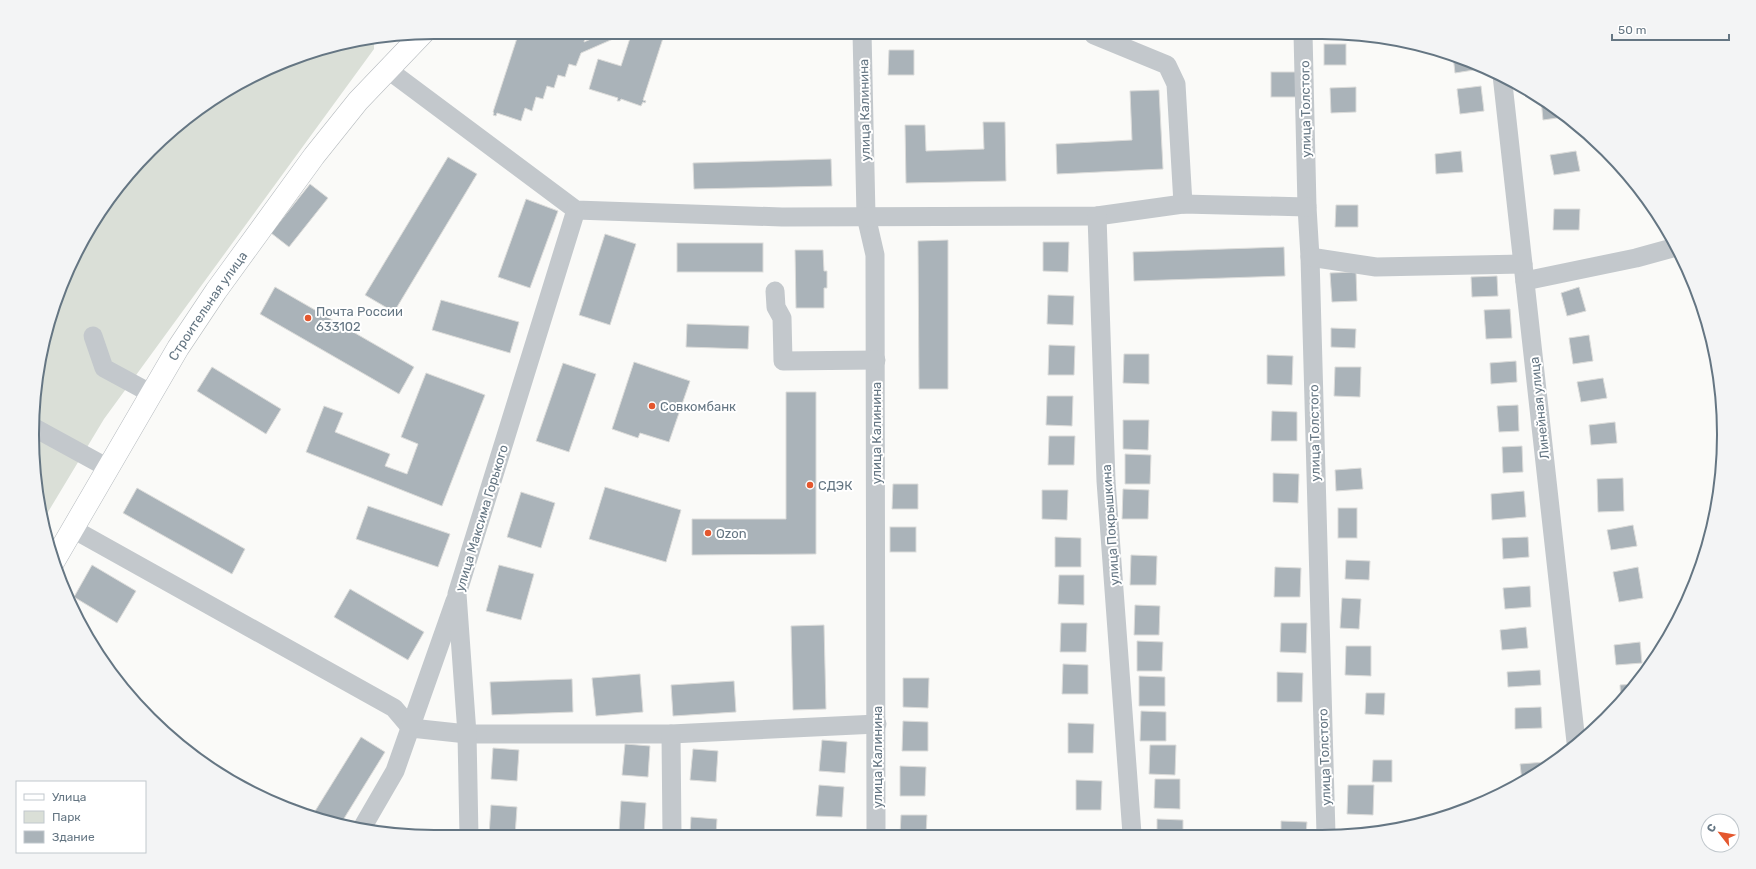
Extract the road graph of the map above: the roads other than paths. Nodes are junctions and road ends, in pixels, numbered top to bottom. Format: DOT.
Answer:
graph roads {
  1 [pos="862,39"];
  2 [pos="1106,39"];
  3 [pos="1303,39"];
  4 [pos="416,40"];
  5 [pos="387,69"];
  6 [pos="1503,84"];
  7 [pos="1183,204"];
  8 [pos="1307,207"];
  9 [pos="576,210"];
  10 [pos="866,216"];
  11 [pos="1097,216"];
  12 [pos="1670,249"];
  13 [pos="1310,258"];
  14 [pos="1524,273"];
  15 [pos="775,291"];
  16 [pos="93,336"];
  17 [pos="876,360"];
  18 [pos="152,394"];
  19 [pos="39,430"];
  20 [pos="108,468"];
  21 [pos="73,529"];
  22 [pos="58,555"];
  23 [pos="457,594"];
  24 [pos="877,724"];
  25 [pos="411,728"];
  26 [pos="467,734"];
  27 [pos="671,734"];
  28 [pos="1575,737"];
  29 [pos="365,823"];
  30 [pos="469,830"];
  31 [pos="672,830"];
  32 [pos="876,830"];
  33 [pos="1132,830"];
  34 [pos="1326,830"];
  1 -- 10 [label="street, улица Калинина"];
  2 -- 7 [label="street"];
  3 -- 8 [label="street, улица Толстого"];
  4 -- 5 [label="main road, Строительная улица"];
  5 -- 9 [label="street"];
  5 -- 18 [label="main road, Строительная улица"];
  6 -- 14 [label="street, Линейная улица"];
  7 -- 8 [label="street"];
  7 -- 11 [label="street"];
  8 -- 13 [label="street, улица Толстого"];
  9 -- 10 [label="street"];
  9 -- 23 [label="street, улица Максима Горького"];
  10 -- 11 [label="street"];
  10 -- 17 [label="street, улица Калинина"];
  11 -- 33 [label="street, улица Покрышкина"];
  12 -- 14 [label="street"];
  13 -- 14 [label="street"];
  13 -- 34 [label="street, улица Толстого"];
  14 -- 28 [label="street, Линейная улица"];
  15 -- 17 [label="street"];
  16 -- 18 [label="street"];
  17 -- 24 [label="street, улица Калинина"];
  18 -- 20 [label="main road, Строительная улица"];
  19 -- 20 [label="street"];
  20 -- 21 [label="main road, Строительная улица"];
  21 -- 22 [label="main road, Строительная улица"];
  21 -- 25 [label="street"];
  23 -- 25 [label="street"];
  23 -- 26 [label="street, улица Максима Горького"];
  24 -- 27 [label="street"];
  24 -- 32 [label="street, улица Калинина"];
  25 -- 26 [label="street"];
  25 -- 29 [label="street"];
  26 -- 27 [label="street"];
  26 -- 30 [label="street, улица Максима Горького"];
  27 -- 31 [label="street"];
}
